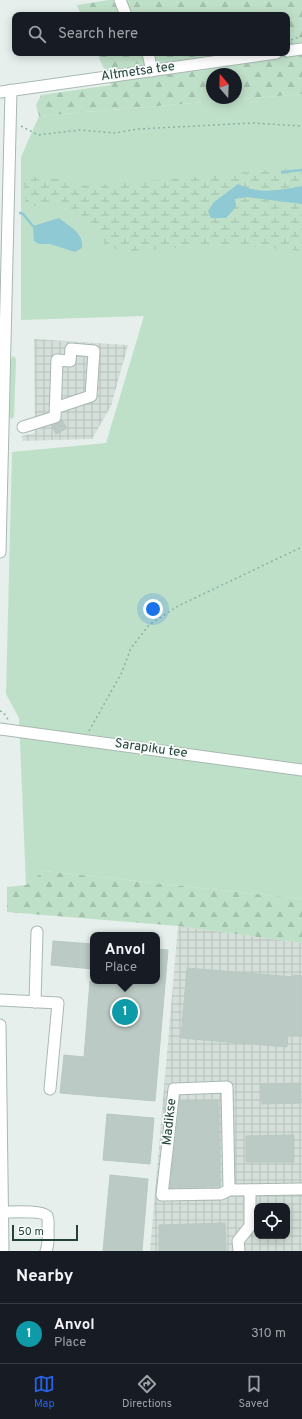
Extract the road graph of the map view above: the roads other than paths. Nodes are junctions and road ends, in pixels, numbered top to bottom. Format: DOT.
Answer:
graph roads {
  1 [pos="120,0"];
  2 [pos="125,12"];
  3 [pos="302,49"];
  4 [pos="290,51"];
  5 [pos="149,56"];
  6 [pos="255,56"];
  7 [pos="152,71"];
  8 [pos="5,91"];
  9 [pos="55,408"];
  10 [pos="23,427"];
  11 [pos="0,552"];
  12 [pos="0,728"];
  13 [pos="302,770"];
  14 [pos="37,932"];
  15 [pos="0,1000"];
  16 [pos="35,1002"];
  17 [pos="0,1025"];
  18 [pos="50,1089"];
  19 [pos="1,1152"];
  20 [pos="302,1189"];
  21 [pos="229,1190"];
  22 [pos="250,1190"];
  23 [pos="2,1212"];
  24 [pos="3,1251"];
  25 [pos="46,1251"];
  26 [pos="239,1251"];
  1 -- 2 [label="street"];
  3 -- 4 [label="street"];
  5 -- 7 [label="street"];
  6 -- 7 [label="street, Altmetsa tee"];
  7 -- 8 [label="street, Altmetsa tee"];
  8 -- 11 [label="street"];
  9 -- 9 [label="street"];
  9 -- 10 [label="street"];
  12 -- 13 [label="street, Sarapiku tee"];
  14 -- 16 [label="street"];
  15 -- 16 [label="street"];
  16 -- 18 [label="street"];
  17 -- 19 [label="street"];
  19 -- 23 [label="street"];
  20 -- 22 [label="street, Madikse"];
  21 -- 21 [label="street, Madikse"];
  21 -- 22 [label="street, Madikse"];
  22 -- 26 [label="street"];
  23 -- 24 [label="street"];
  23 -- 25 [label="street"];
}
